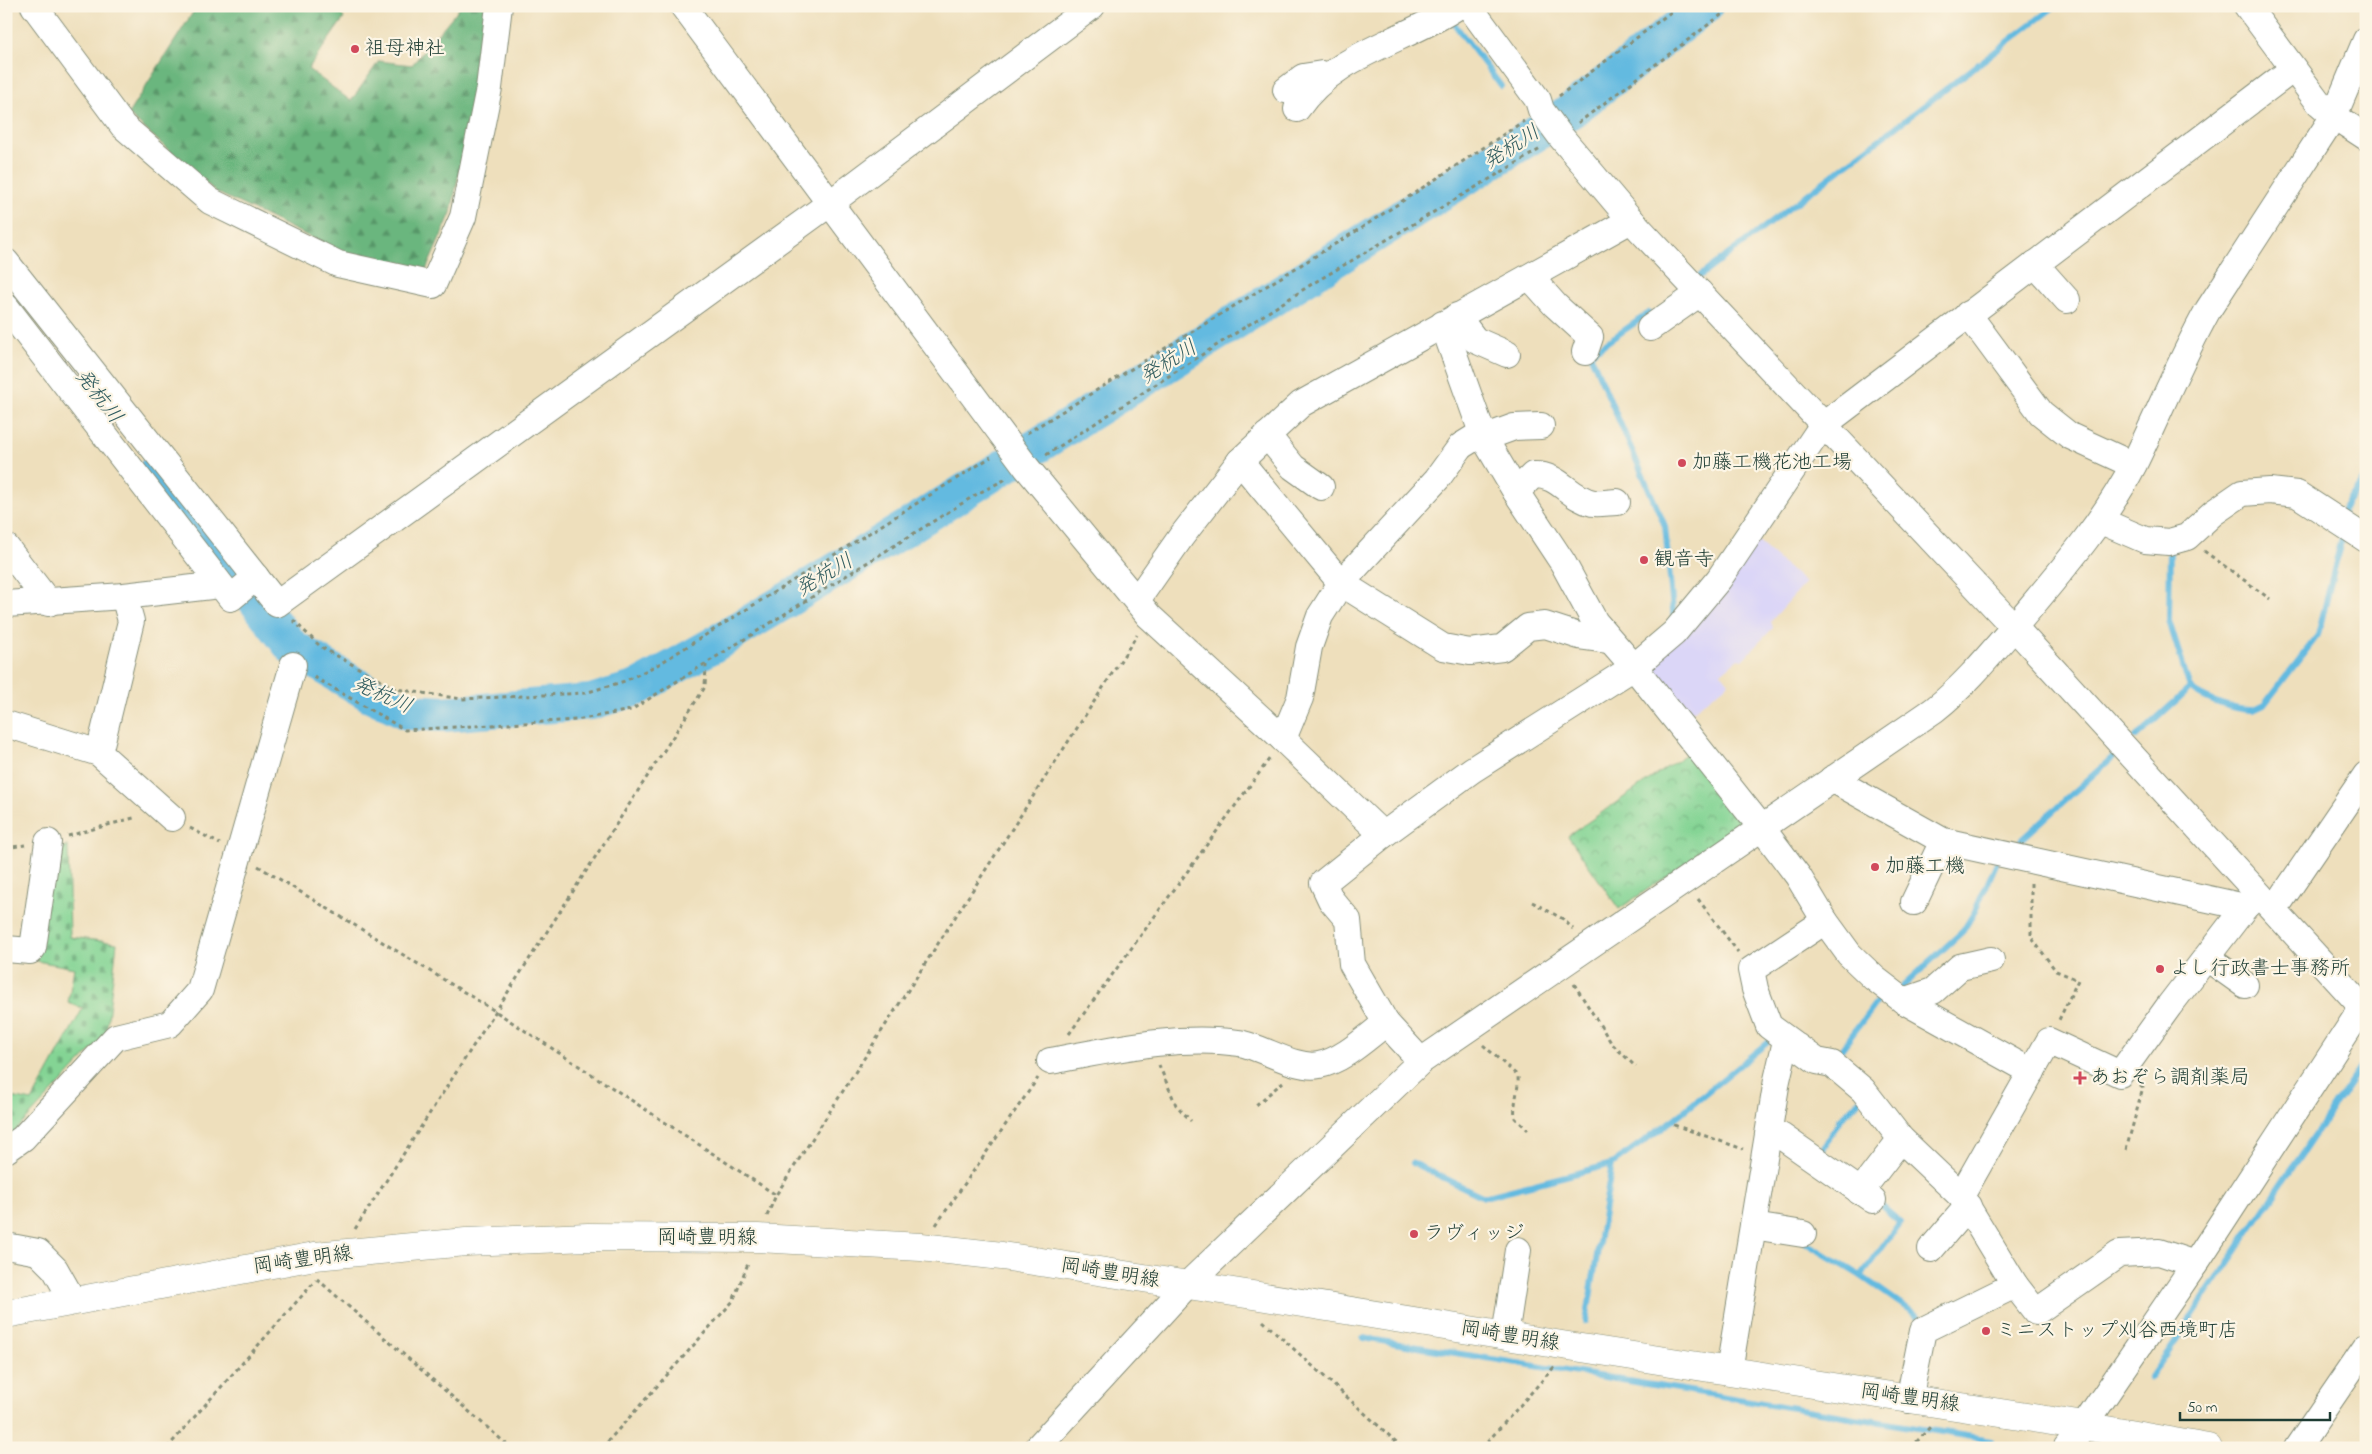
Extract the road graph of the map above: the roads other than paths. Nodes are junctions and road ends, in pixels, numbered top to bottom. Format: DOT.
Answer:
graph roads {
  1 [pos="34,6"];
  2 [pos="499,6"];
  3 [pos="682,6"];
  4 [pos="1092,6"];
  5 [pos="2247,6"];
  6 [pos="1453,11"];
  7 [pos="2366,40"];
  8 [pos="2293,69"];
  9 [pos="1292,100"];
  10 [pos="2334,116"];
  11 [pos="2366,137"];
  12 [pos="829,204"];
  13 [pos="1632,220"];
  14 [pos="6,262"];
  15 [pos="2035,264"];
  16 [pos="1530,277"];
  17 [pos="1700,293"];
  18 [pos="2068,300"];
  19 [pos="6,307"];
  20 [pos="1968,314"];
  21 [pos="1450,320"];
  22 [pos="1650,328"];
  23 [pos="1585,352"];
  24 [pos="1507,354"];
  25 [pos="1541,426"];
  26 [pos="1822,426"];
  27 [pos="1267,435"];
  28 [pos="1483,435"];
  29 [pos="1240,461"];
  30 [pos="2133,465"];
  31 [pos="1321,487"];
  32 [pos="1516,492"];
  33 [pos="1617,502"];
  34 [pos="2101,521"];
  35 [pos="2353,530"];
  36 [pos="6,547"];
  37 [pos="256,576"];
  38 [pos="1342,583"];
  39 [pos="226,591"];
  40 [pos="124,596"];
  41 [pos="49,602"];
  42 [pos="6,604"];
  43 [pos="1143,608"];
  44 [pos="2014,627"];
  45 [pos="1609,640"];
  46 [pos="294,665"];
  47 [pos="1634,667"];
  48 [pos="6,724"];
  49 [pos="1283,739"];
  50 [pos="99,753"];
  51 [pos="2366,775"];
  52 [pos="1832,779"];
  53 [pos="172,818"];
  54 [pos="1761,827"];
  55 [pos="1383,835"];
  56 [pos="1943,841"];
  57 [pos="48,842"];
  58 [pos="1914,902"];
  59 [pos="2259,904"];
  60 [pos="1824,921"];
  61 [pos="6,949"];
  62 [pos="2207,958"];
  63 [pos="1991,960"];
  64 [pos="2245,986"];
  65 [pos="1904,1001"];
  66 [pos="2365,1007"];
  67 [pos="1386,1023"];
  68 [pos="1786,1041"];
  69 [pos="1050,1061"];
  70 [pos="1421,1061"];
  71 [pos="2032,1072"];
  72 [pos="1901,1139"];
  73 [pos="1766,1146"];
  74 [pos="6,1150"];
  75 [pos="1964,1201"];
  76 [pos="1753,1226"];
  77 [pos="1803,1234"];
  78 [pos="6,1246"];
  79 [pos="1931,1249"];
  80 [pos="1518,1250"];
  81 [pos="2195,1264"];
  82 [pos="2015,1285"];
  83 [pos="1186,1286"];
  84 [pos="72,1300"];
  85 [pos="6,1314"];
  86 [pos="1505,1336"];
  87 [pos="2366,1347"];
  88 [pos="1729,1371"];
  89 [pos="1909,1400"];
  90 [pos="2084,1426"];
  91 [pos="1038,1448"];
  92 [pos="2066,1448"];
  93 [pos="2208,1448"];
  94 [pos="2297,1448"];
  1 -- 2 [label="street"];
  3 -- 12 [label="street"];
  4 -- 12 [label="street"];
  5 -- 8 [label="street"];
  6 -- 9 [label="street"];
  6 -- 13 [label="street"];
  7 -- 10 [label="street"];
  8 -- 10 [label="street"];
  8 -- 15 [label="street"];
  10 -- 11 [label="street"];
  10 -- 30 [label="street"];
  12 -- 37 [label="street"];
  12 -- 43 [label="street"];
  13 -- 16 [label="street"];
  13 -- 17 [label="street"];
  14 -- 37 [label="street"];
  15 -- 18 [label="street"];
  15 -- 20 [label="street"];
  16 -- 21 [label="street"];
  16 -- 23 [label="street"];
  17 -- 22 [label="street"];
  17 -- 26 [label="street"];
  19 -- 39 [label="street"];
  20 -- 26 [label="street"];
  20 -- 30 [label="street"];
  21 -- 24 [label="street"];
  21 -- 27 [label="street"];
  21 -- 28 [label="street"];
  25 -- 28 [label="street"];
  26 -- 44 [label="street"];
  26 -- 47 [label="street"];
  27 -- 29 [label="street"];
  27 -- 31 [label="street"];
  28 -- 32 [label="street"];
  28 -- 38 [label="street"];
  29 -- 38 [label="street"];
  29 -- 43 [label="street"];
  30 -- 34 [label="street"];
  32 -- 33 [label="street"];
  32 -- 45 [label="street"];
  34 -- 35 [label="street"];
  34 -- 44 [label="street"];
  36 -- 41 [label="street"];
  37 -- 39 [label="street"];
  38 -- 45 [label="street"];
  38 -- 49 [label="street"];
  39 -- 40 [label="street"];
  40 -- 41 [label="street"];
  40 -- 50 [label="street"];
  41 -- 42 [label="street"];
  43 -- 49 [label="street"];
  44 -- 52 [label="street"];
  44 -- 59 [label="street"];
  45 -- 47 [label="street"];
  46 -- 74 [label="street"];
  47 -- 54 [label="street"];
  47 -- 55 [label="street"];
  48 -- 50 [label="street"];
  49 -- 55 [label="street"];
  50 -- 53 [label="street"];
  51 -- 59 [label="street"];
  52 -- 54 [label="street"];
  52 -- 56 [label="street"];
  54 -- 60 [label="street"];
  54 -- 70 [label="street"];
  55 -- 67 [label="street"];
  56 -- 58 [label="street"];
  56 -- 59 [label="street"];
  57 -- 61 [label="street"];
  59 -- 62 [label="street"];
  59 -- 66 [label="street"];
  60 -- 65 [label="street"];
  60 -- 68 [label="street"];
  62 -- 64 [label="street"];
  62 -- 71 [label="street"];
  63 -- 65 [label="street"];
  65 -- 71 [label="street"];
  66 -- 81 [label="street"];
  67 -- 69 [label="street"];
  67 -- 70 [label="street"];
  68 -- 72 [label="street"];
  68 -- 73 [label="street"];
  70 -- 83 [label="street"];
  71 -- 75 [label="street"];
  72 -- 73 [label="street"];
  72 -- 75 [label="street"];
  73 -- 76 [label="street"];
  75 -- 79 [label="street"];
  75 -- 82 [label="street"];
  76 -- 77 [label="street"];
  76 -- 88 [label="street"];
  78 -- 84 [label="street"];
  80 -- 86 [label="street"];
  81 -- 82 [label="street"];
  81 -- 90 [label="street"];
  82 -- 89 [label="street"];
  83 -- 84 [label="main road, 岡崎豊明線"];
  83 -- 86 [label="main road, 岡崎豊明線"];
  83 -- 91 [label="street"];
  84 -- 85 [label="main road, 岡崎豊明線"];
  86 -- 88 [label="main road, 岡崎豊明線"];
  87 -- 94 [label="street"];
  88 -- 89 [label="main road, 岡崎豊明線"];
  89 -- 90 [label="main road, 岡崎豊明線"];
  90 -- 92 [label="street"];
  90 -- 93 [label="main road, 岡崎豊明線"];
}
